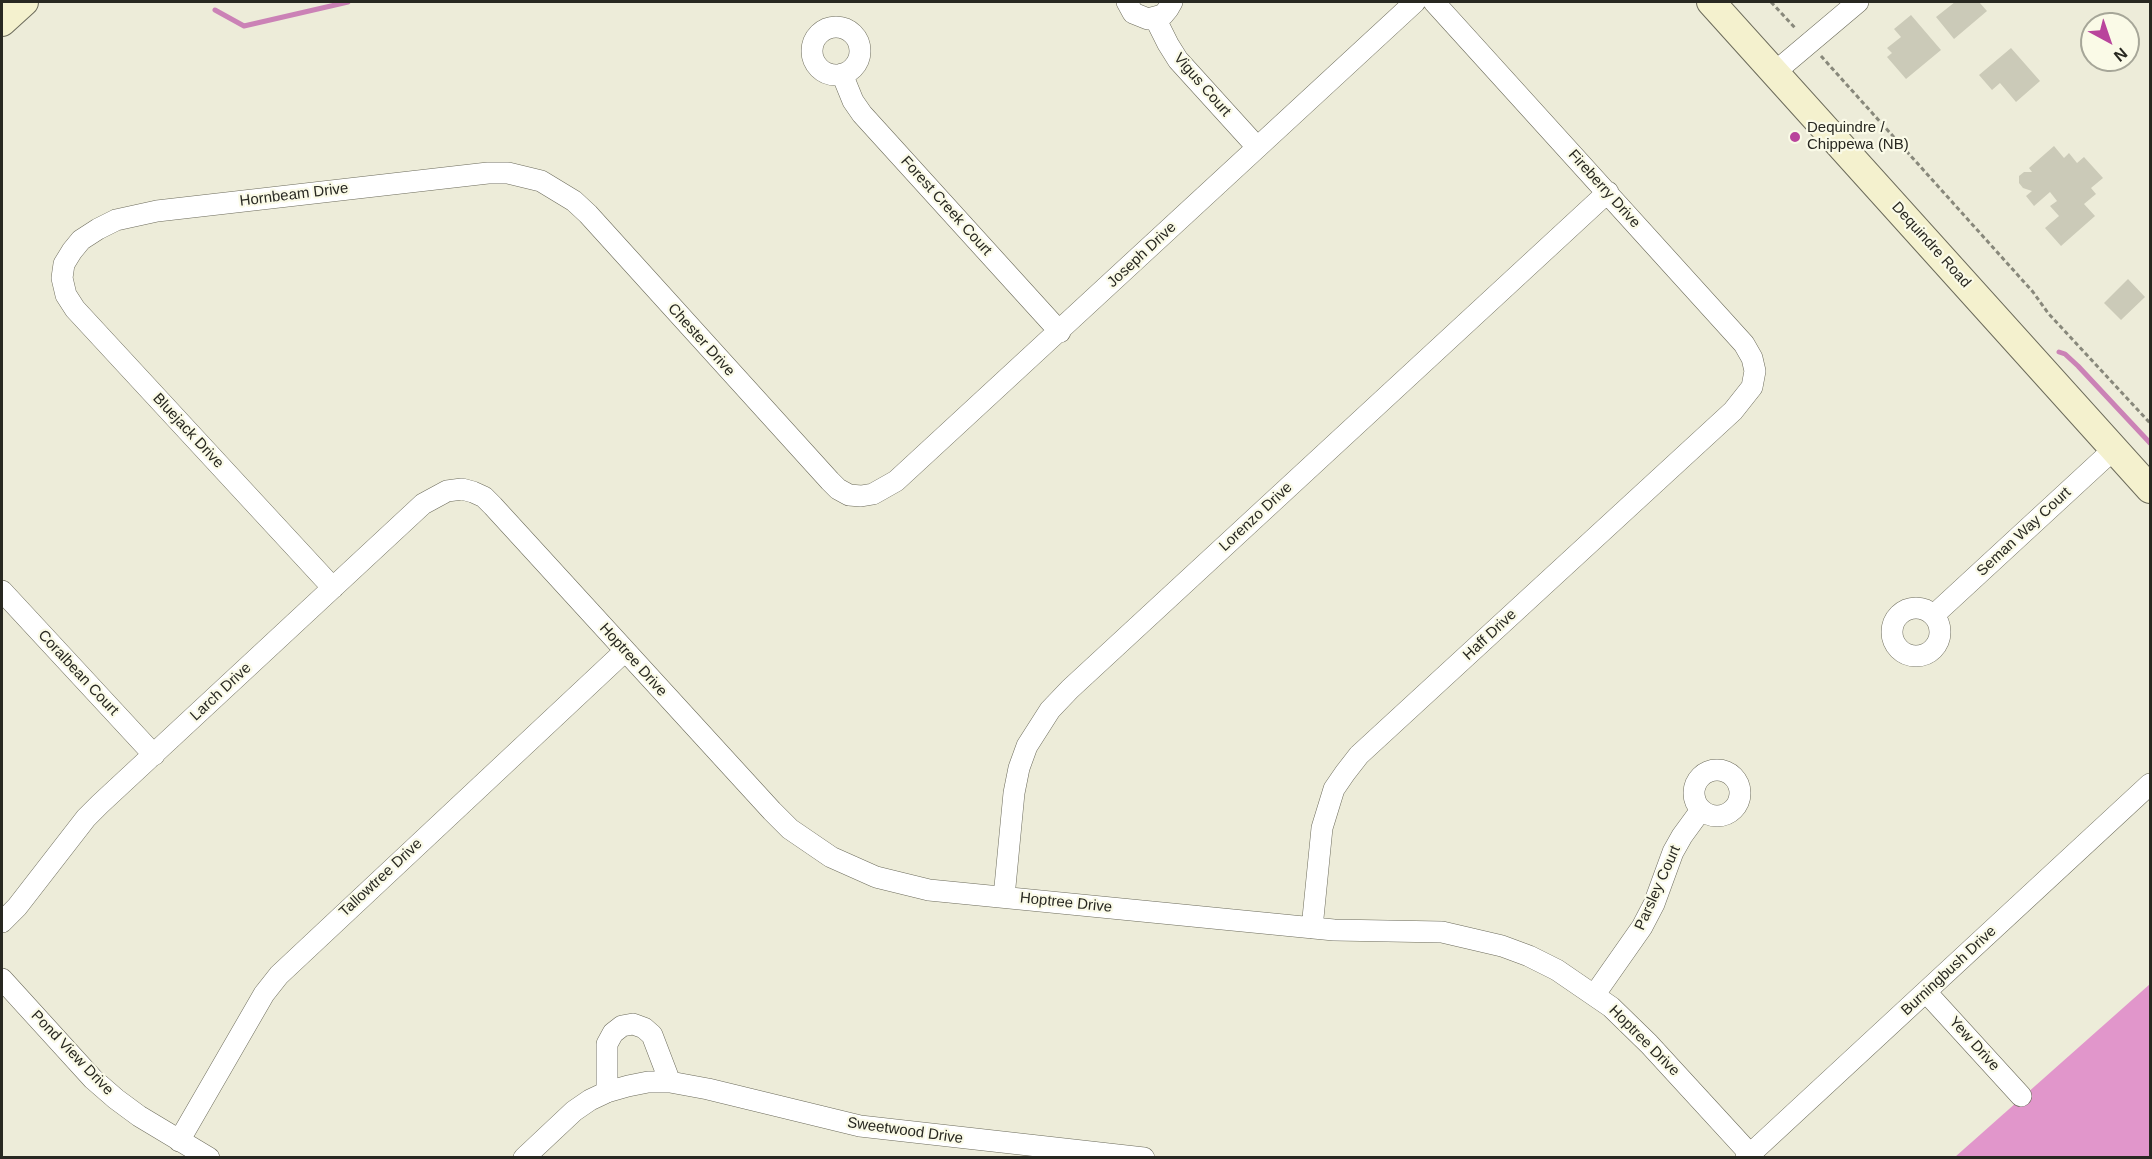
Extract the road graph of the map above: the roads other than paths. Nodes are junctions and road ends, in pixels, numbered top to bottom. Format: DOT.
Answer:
graph roads {
  1 [pos="24,2"];
  2 [pos="1126,2"];
  3 [pos="1172,2"];
  4 [pos="1415,2"];
  5 [pos="1434,2"];
  6 [pos="1711,2"];
  7 [pos="1858,2"];
  8 [pos="1155,18"];
  9 [pos="2,22"];
  10 [pos="1775,72"];
  11 [pos="842,74"];
  12 [pos="1257,147"];
  13 [pos="541,181"];
  14 [pos="1608,192"];
  15 [pos="64,264"];
  16 [pos="1060,332"];
  17 [pos="1752,387"];
  18 [pos="2114,449"];
  19 [pos="462,489"];
  20 [pos="2151,489"];
  21 [pos="861,496"];
  22 [pos="333,588"];
  23 [pos="2,591"];
  24 [pos="1934,615"];
  25 [pos="625,651"];
  26 [pos="154,755"];
  27 [pos="2151,784"];
  28 [pos="1701,810"];
  29 [pos="1004,897"];
  30 [pos="2,922"];
  31 [pos="1312,928"];
  32 [pos="2,979"];
  33 [pos="1926,992"];
  34 [pos="1594,994"];
  35 [pos="670,1082"];
  36 [pos="607,1092"];
  37 [pos="2021,1096"];
  38 [pos="180,1141"];
  39 [pos="1748,1156"];
  40 [pos="209,1158"];
  41 [pos="524,1158"];
  42 [pos="1144,1158"];
  1 -- 9 [label="main road"];
  2 -- 8 [label="street"];
  3 -- 8 [label="street"];
  4 -- 12 [label="street, Joseph Drive"];
  5 -- 14 [label="street, Fireberry Drive"];
  6 -- 10 [label="main road, Dequindre Road"];
  7 -- 10 [label="street"];
  8 -- 12 [label="street, Vigus Court"];
  10 -- 18 [label="main road, Dequindre Road"];
  11 -- 16 [label="street, Forest Creek Court"];
  12 -- 16 [label="street, Joseph Drive"];
  13 -- 15 [label="street, Hornbeam Drive"];
  13 -- 21 [label="street, Chester Drive"];
  14 -- 17 [label="street, Fireberry Drive"];
  14 -- 29 [label="street, Lorenzo Drive"];
  15 -- 22 [label="street, Bluejack Drive"];
  16 -- 21 [label="street, Joseph Drive"];
  17 -- 31 [label="street, Haff Drive"];
  18 -- 20 [label="main road, Dequindre Road"];
  18 -- 24 [label="street, Seman Way Court"];
  19 -- 22 [label="street, Larch Drive"];
  19 -- 25 [label="street, Hoptree Drive"];
  22 -- 26 [label="street, Larch Drive"];
  23 -- 26 [label="street, Coralbean Court"];
  25 -- 29 [label="street, Hoptree Drive"];
  25 -- 38 [label="street, Tallowtree Drive"];
  26 -- 30 [label="street, Larch Drive"];
  27 -- 33 [label="street, Burningbush Drive"];
  28 -- 34 [label="street, Parsley Court"];
  29 -- 31 [label="street, Hoptree Drive"];
  31 -- 34 [label="street, Hoptree Drive"];
  32 -- 38 [label="street, Pond View Drive"];
  33 -- 37 [label="street, Yew Drive"];
  33 -- 39 [label="street, Burningbush Drive"];
  34 -- 39 [label="street, Hoptree Drive"];
  35 -- 36 [label="street, Sweetwood Drive"];
  35 -- 36 [label="street"];
  35 -- 42 [label="street, Sweetwood Drive"];
  36 -- 41 [label="street, Sweetwood Drive"];
  38 -- 40 [label="street, Pond View Drive"];
}
